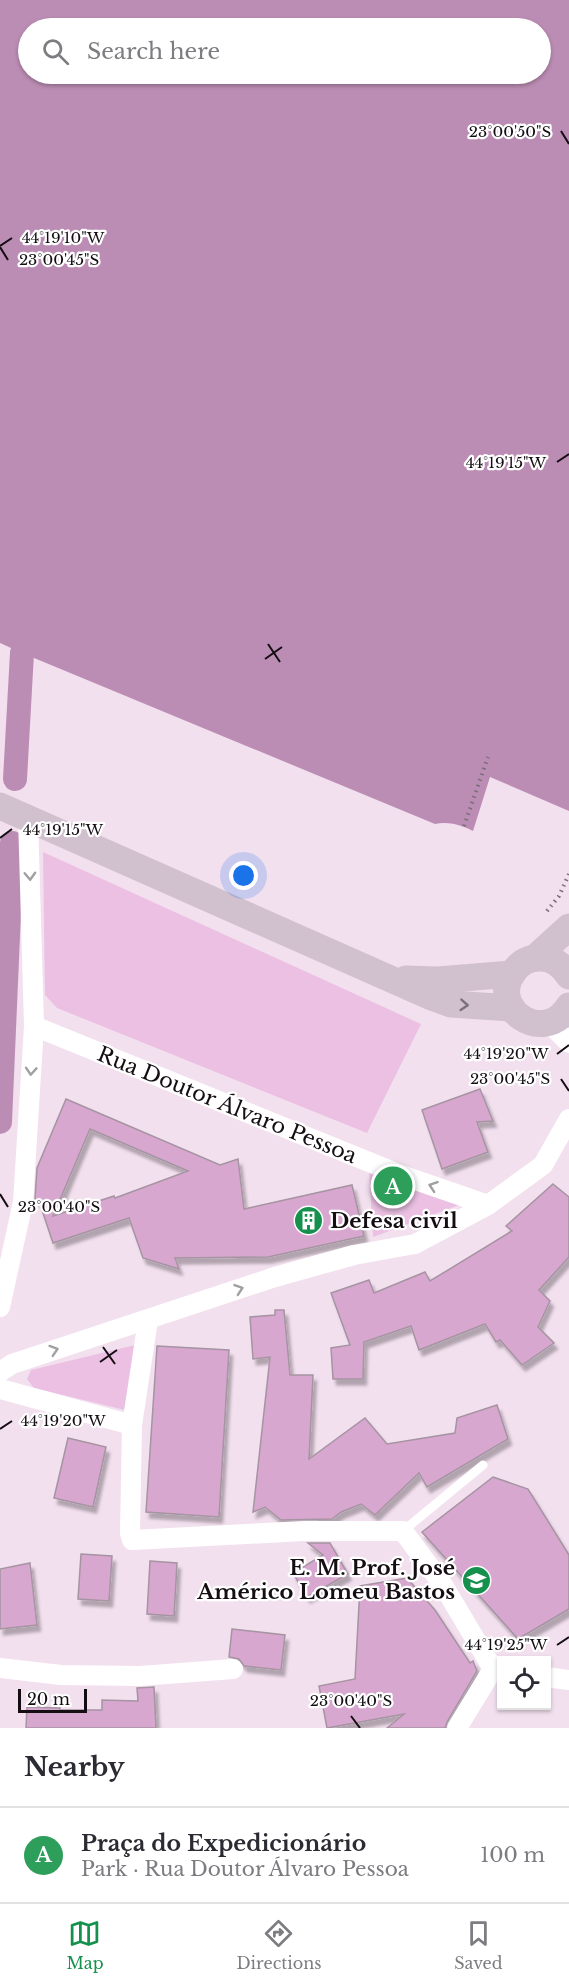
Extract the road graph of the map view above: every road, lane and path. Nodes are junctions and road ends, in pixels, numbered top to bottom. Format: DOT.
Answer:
graph roads {
  1 [pos="488,757"];
  2 [pos="0,806"];
  3 [pos="28,818"];
  4 [pos="464,826"];
  5 [pos="569,874"];
  6 [pos="542,918"];
  7 [pos="569,927"];
  8 [pos="535,958"];
  9 [pos="512,974"];
  10 [pos="569,976"];
  11 [pos="390,978"];
  12 [pos="512,1008"];
  13 [pos="559,1015"];
  14 [pos="34,1026"];
  15 [pos="569,1043"];
  16 [pos="569,1119"];
  17 [pos="488,1205"];
  18 [pos="9,1228"];
  19 [pos="0,1307"];
  20 [pos="148,1320"];
  21 [pos="0,1372"];
  22 [pos="0,1389"];
  23 [pos="132,1425"];
  24 [pos="483,1465"];
  25 [pos="403,1531"];
  26 [pos="0,1668"];
  27 [pos="233,1669"];
  28 [pos="497,1670"];
  29 [pos="551,1678"];
  30 [pos="569,1680"];
  31 [pos="456,1728"];
  1 -- 4 [label="path"];
  2 -- 3 [label="main road"];
  3 -- 11 [label="main road"];
  3 -- 14 [label="street, one-way"];
  5 -- 6 [label="path"];
  7 -- 8 [label="main road"];
  8 -- 9 [label="main road"];
  8 -- 10 [label="main road"];
  9 -- 11 [label="main road"];
  9 -- 12 [label="main road"];
  11 -- 12 [label="main road, one-way"];
  12 -- 13 [label="main road"];
  13 -- 15 [label="street"];
  17 -- 14 [label="street, Rua Doutor Álvaro Pessoa, one-way"];
  14 -- 18 [label="street, one-way"];
  16 -- 17 [label="street"];
  20 -- 17 [label="street, one-way"];
  18 -- 19 [label="street"];
  21 -- 20 [label="street, one-way"];
  20 -- 23 [label="street"];
  22 -- 23 [label="street"];
  23 -- 25 [label="street"];
  24 -- 25 [label="lane"];
  25 -- 28 [label="street"];
  26 -- 27 [label="street"];
  28 -- 31 [label="street"];
  29 -- 30 [label="street"];
}
